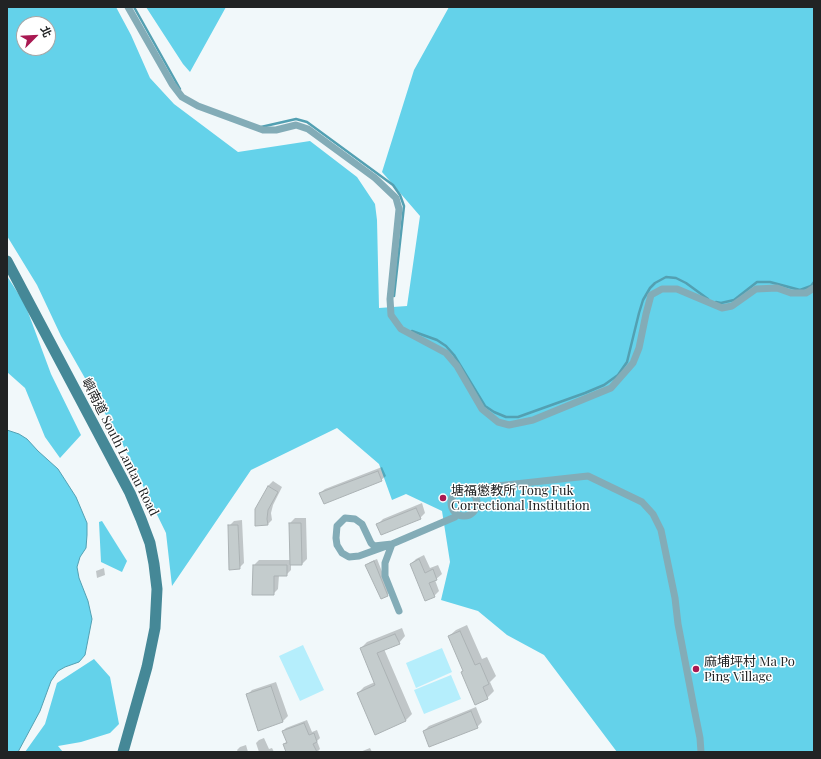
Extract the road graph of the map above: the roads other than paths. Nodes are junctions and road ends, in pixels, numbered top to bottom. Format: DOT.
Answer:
graph roads {
  1 [pos="128,7"];
  2 [pos="7,261"];
  3 [pos="814,288"];
  4 [pos="475,496"];
  5 [pos="457,514"];
  6 [pos="392,544"];
  7 [pos="398,611"];
  8 [pos="123,752"];
  9 [pos="701,752"];
  1 -- 3 [label="street"];
  2 -- 8 [label="main road, 嶼南道 South Lantau Road"];
  4 -- 5 [label="street"];
  4 -- 5 [label="street"];
  4 -- 9 [label="street"];
  5 -- 6 [label="street"];
  6 -- 6 [label="street"];
  6 -- 7 [label="street"];
}
